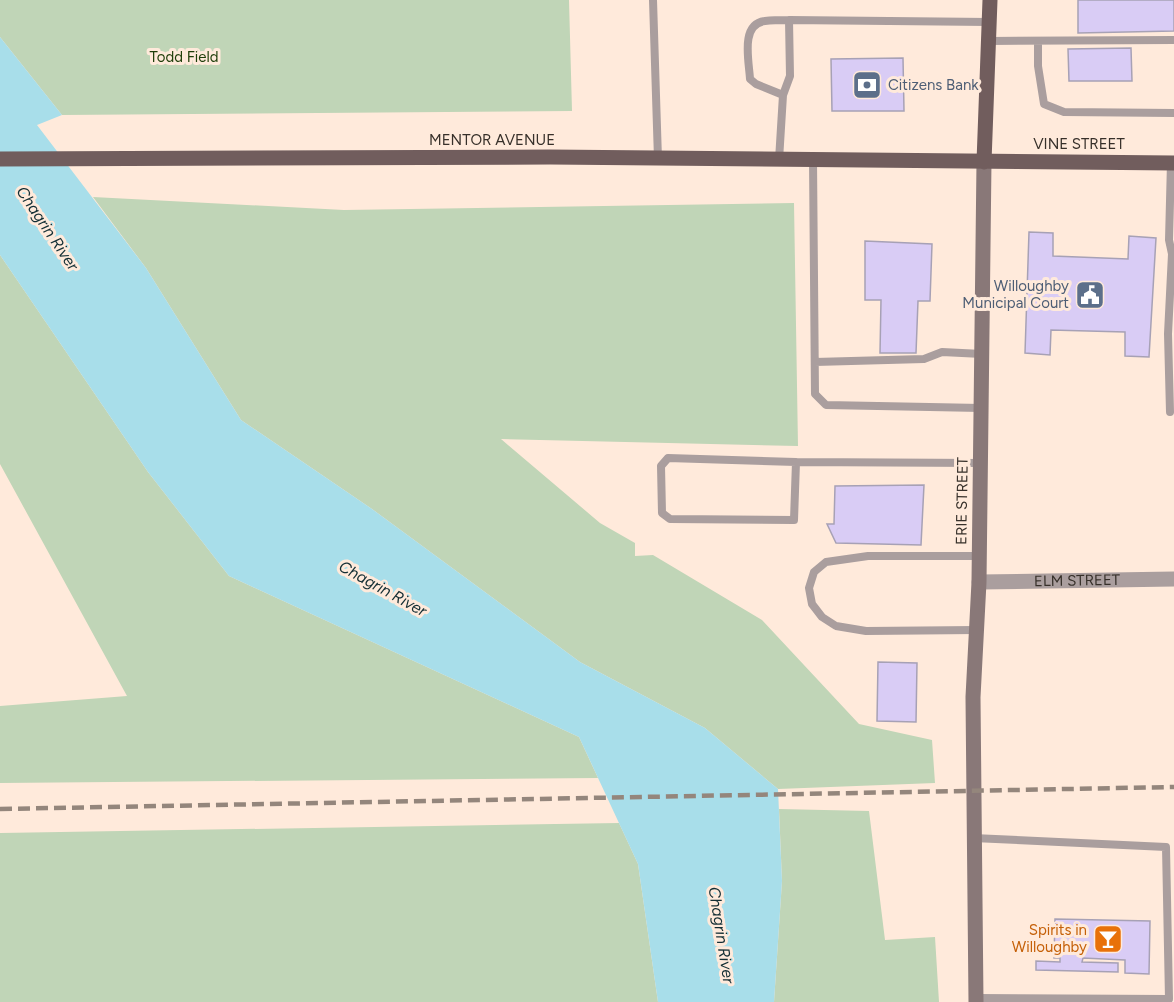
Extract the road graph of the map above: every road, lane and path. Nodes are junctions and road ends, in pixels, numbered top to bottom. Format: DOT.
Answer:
graph roads {
  1 [pos="653,0"];
  2 [pos="990,0"];
  3 [pos="789,20"];
  4 [pos="989,22"];
  5 [pos="989,40"];
  6 [pos="1174,40"];
  7 [pos="1038,42"];
  8 [pos="783,95"];
  9 [pos="1174,113"];
  10 [pos="0,159"];
  11 [pos="658,159"];
  12 [pos="779,160"];
  13 [pos="813,160"];
  14 [pos="984,162"];
  15 [pos="1172,163"];
  16 [pos="982,354"];
  17 [pos="815,362"];
  18 [pos="981,408"];
  19 [pos="1170,412"];
  20 [pos="796,462"];
  21 [pos="980,463"];
  22 [pos="979,556"];
  23 [pos="1174,579"];
  24 [pos="979,582"];
  25 [pos="976,630"];
  26 [pos="973,838"];
  27 [pos="1170,848"];
  28 [pos="1172,999"];
  29 [pos="976,1000"];
  1 -- 11 [label="lane"];
  2 -- 4 [label="main road, ERIE STREET"];
  3 -- 4 [label="lane"];
  3 -- 8 [label="lane"];
  3 -- 8 [label="lane"];
  4 -- 5 [label="main road, ERIE STREET"];
  5 -- 7 [label="lane"];
  5 -- 14 [label="main road, ERIE STREET"];
  6 -- 7 [label="lane"];
  7 -- 9 [label="lane"];
  8 -- 12 [label="lane"];
  10 -- 11 [label="main road, MENTOR AVENUE"];
  11 -- 12 [label="main road, MENTOR AVENUE"];
  12 -- 13 [label="main road, MENTOR AVENUE"];
  13 -- 14 [label="main road, MENTOR AVENUE"];
  13 -- 17 [label="lane"];
  14 -- 15 [label="main road, VINE STREET"];
  14 -- 16 [label="street, ERIE STREET"];
  15 -- 19 [label="lane"];
  16 -- 17 [label="lane"];
  16 -- 18 [label="street, ERIE STREET"];
  17 -- 18 [label="lane"];
  18 -- 21 [label="street, ERIE STREET"];
  20 -- 20 [label="lane"];
  20 -- 21 [label="lane"];
  21 -- 22 [label="street, ERIE STREET"];
  22 -- 24 [label="street, ERIE STREET"];
  22 -- 25 [label="lane"];
  23 -- 24 [label="street, ELM STREET"];
  24 -- 25 [label="street, ERIE STREET"];
  25 -- 26 [label="street, ERIE STREET"];
  26 -- 27 [label="lane"];
  26 -- 29 [label="street, ERIE STREET"];
  27 -- 28 [label="lane"];
  28 -- 29 [label="lane"];
}
